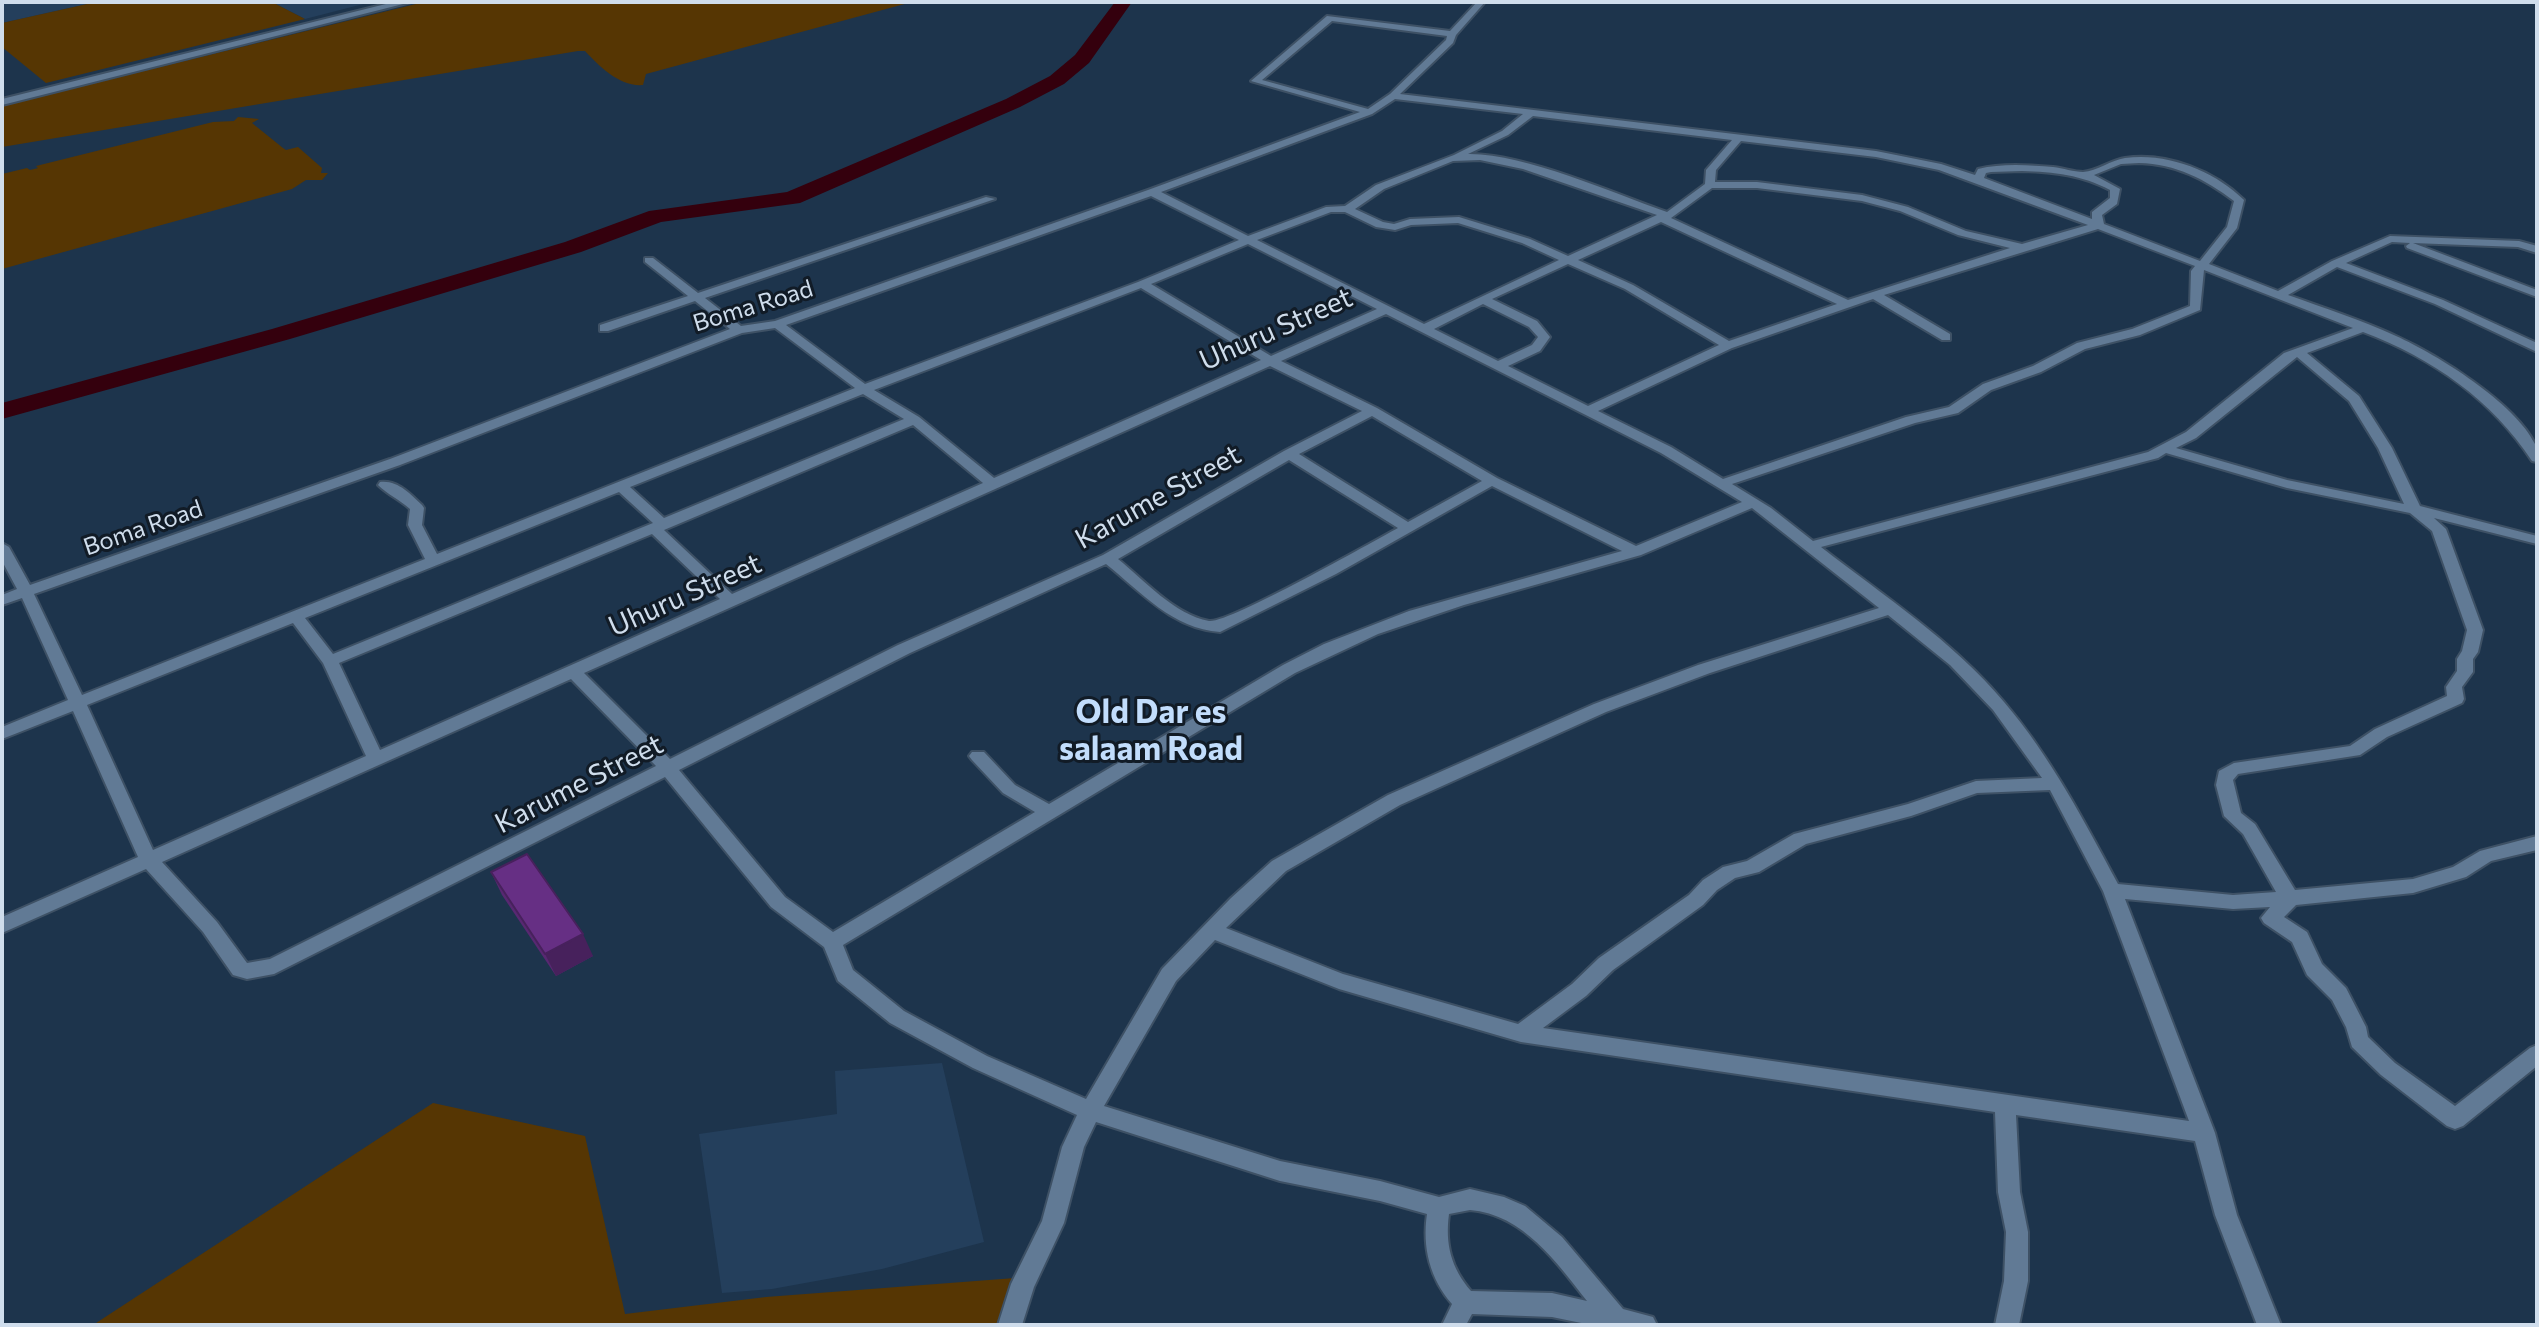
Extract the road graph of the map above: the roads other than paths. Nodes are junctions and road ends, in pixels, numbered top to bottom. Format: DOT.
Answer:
graph roads {
  1 [pos="406,2"];
  2 [pos="1481,2"];
  3 [pos="1452,34"];
  4 [pos="1393,96"];
  5 [pos="2,102"];
  6 [pos="1369,112"];
  7 [pos="1529,114"];
  8 [pos="1740,136"];
  9 [pos="1478,146"];
  10 [pos="1455,157"];
  11 [pos="1492,159"];
  12 [pos="2081,175"];
  13 [pos="1978,179"];
  14 [pos="1710,185"];
  15 [pos="1152,192"];
  16 [pos="990,199"];
  17 [pos="1347,209"];
  18 [pos="1665,217"];
  19 [pos="2099,225"];
  20 [pos="2390,239"];
  21 [pos="1250,240"];
  22 [pos="2019,247"];
  23 [pos="2537,250"];
  24 [pos="649,260"];
  25 [pos="1574,260"];
  26 [pos="2336,263"];
  27 [pos="2203,264"];
  28 [pos="1142,284"];
  29 [pos="2537,294"];
  30 [pos="1875,295"];
  31 [pos="2279,295"];
  32 [pos="696,297"];
  33 [pos="1484,300"];
  34 [pos="1847,304"];
  35 [pos="1387,309"];
  36 [pos="777,324"];
  37 [pos="2365,327"];
  38 [pos="604,328"];
  39 [pos="1426,328"];
  40 [pos="739,330"];
  41 [pos="1946,337"];
  42 [pos="1728,345"];
  43 [pos="2537,348"];
  44 [pos="2297,351"];
  45 [pos="1269,360"];
  46 [pos="1497,366"];
  47 [pos="864,389"];
  48 [pos="1372,411"];
  49 [pos="1587,411"];
  50 [pos="914,420"];
  51 [pos="2166,449"];
  52 [pos="2535,452"];
  53 [pos="1289,454"];
  54 [pos="1492,481"];
  55 [pos="992,483"];
  56 [pos="1720,484"];
  57 [pos="385,485"];
  58 [pos="620,486"];
  59 [pos="1752,503"];
  60 [pos="2414,509"];
  61 [pos="664,525"];
  62 [pos="1408,528"];
  63 [pos="2537,540"];
  64 [pos="1810,546"];
  65 [pos="2,547"];
  66 [pos="1636,552"];
  67 [pos="1108,558"];
  68 [pos="434,562"];
  69 [pos="26,592"];
  70 [pos="2,600"];
  71 [pos="732,602"];
  72 [pos="1892,609"];
  73 [pos="295,615"];
  74 [pos="330,661"];
  75 [pos="574,672"];
  76 [pos="75,704"];
  77 [pos="2,733"];
  78 [pos="978,756"];
  79 [pos="375,758"];
  80 [pos="668,768"];
  81 [pos="2055,784"];
  82 [pos="1051,813"];
  83 [pos="2537,843"];
  84 [pos="148,859"];
  85 [pos="2112,891"];
  86 [pos="2290,899"];
  87 [pos="2,925"];
  88 [pos="1214,931"];
  89 [pos="832,942"];
  90 [pos="1521,1033"];
  91 [pos="2537,1054"];
  92 [pos="2005,1105"];
  93 [pos="1090,1111"];
  94 [pos="2204,1133"];
  95 [pos="1439,1207"];
  96 [pos="1465,1302"];
  97 [pos="1615,1317"];
  98 [pos="1010,1325"];
  99 [pos="1454,1325"];
  100 [pos="1645,1325"];
  101 [pos="2007,1325"];
  102 [pos="2269,1325"];
  1 -- 5 [label="street"];
  2 -- 3 [label="street, Boma Road"];
  3 -- 4 [label="street, Boma Road"];
  3 -- 6 [label="street"];
  4 -- 6 [label="street, Boma Road"];
  4 -- 7 [label="street"];
  6 -- 15 [label="street, Boma Road"];
  7 -- 8 [label="street"];
  7 -- 9 [label="street"];
  8 -- 13 [label="street"];
  8 -- 14 [label="street"];
  9 -- 10 [label="street"];
  9 -- 11 [label="street"];
  10 -- 11 [label="street"];
  10 -- 17 [label="street"];
  11 -- 18 [label="street"];
  12 -- 13 [label="street"];
  12 -- 19 [label="street"];
  12 -- 27 [label="street"];
  13 -- 19 [label="street"];
  14 -- 18 [label="street"];
  14 -- 22 [label="street"];
  15 -- 21 [label="street"];
  15 -- 36 [label="street, Boma Road"];
  16 -- 32 [label="street"];
  17 -- 21 [label="street"];
  17 -- 25 [label="street"];
  18 -- 25 [label="street"];
  18 -- 34 [label="street"];
  19 -- 22 [label="street"];
  19 -- 27 [label="street"];
  20 -- 23 [label="street"];
  20 -- 26 [label="street"];
  20 -- 29 [label="street"];
  21 -- 28 [label="street"];
  21 -- 35 [label="street"];
  22 -- 30 [label="street"];
  24 -- 32 [label="street"];
  25 -- 33 [label="street"];
  25 -- 42 [label="street"];
  26 -- 31 [label="street"];
  26 -- 43 [label="street"];
  27 -- 31 [label="street"];
  27 -- 56 [label="street"];
  28 -- 45 [label="street"];
  28 -- 47 [label="street"];
  30 -- 34 [label="street"];
  30 -- 41 [label="street"];
  31 -- 37 [label="street"];
  32 -- 38 [label="street"];
  32 -- 40 [label="street"];
  33 -- 39 [label="street"];
  33 -- 46 [label="street"];
  34 -- 42 [label="street"];
  35 -- 39 [label="street"];
  35 -- 45 [label="street, Uhuru Street"];
  36 -- 40 [label="street, Boma Road"];
  36 -- 47 [label="street"];
  37 -- 44 [label="street"];
  37 -- 52 [label="street"];
  39 -- 46 [label="street"];
  40 -- 69 [label="street, Boma Road"];
  42 -- 49 [label="street"];
  44 -- 51 [label="street"];
  44 -- 60 [label="street"];
  45 -- 48 [label="street"];
  45 -- 55 [label="street, Uhuru Street"];
  46 -- 49 [label="street"];
  47 -- 50 [label="street"];
  47 -- 58 [label="street"];
  48 -- 53 [label="street, Karume Street"];
  48 -- 54 [label="street"];
  49 -- 56 [label="street"];
  50 -- 55 [label="street"];
  50 -- 61 [label="street"];
  51 -- 60 [label="street"];
  51 -- 64 [label="street"];
  53 -- 62 [label="street"];
  53 -- 67 [label="street, Karume Street"];
  54 -- 62 [label="street"];
  54 -- 66 [label="street"];
  55 -- 71 [label="street, Uhuru Street"];
  56 -- 59 [label="street"];
  57 -- 68 [label="street"];
  58 -- 61 [label="street"];
  58 -- 68 [label="street"];
  59 -- 64 [label="street"];
  59 -- 66 [label="street"];
  60 -- 63 [label="street"];
  60 -- 86 [label="street"];
  61 -- 71 [label="street"];
  61 -- 74 [label="street"];
  62 -- 67 [label="street"];
  64 -- 72 [label="street"];
  65 -- 69 [label="street, Karume Street"];
  66 -- 82 [label="street"];
  67 -- 80 [label="street, Karume Street"];
  68 -- 73 [label="street"];
  69 -- 70 [label="street, Boma Road"];
  69 -- 76 [label="street, Karume Street"];
  71 -- 75 [label="street, Uhuru Street"];
  72 -- 81 [label="street"];
  72 -- 88 [label="street"];
  73 -- 74 [label="street"];
  73 -- 76 [label="street"];
  74 -- 79 [label="street"];
  75 -- 79 [label="street, Uhuru Street"];
  75 -- 80 [label="street"];
  76 -- 77 [label="street"];
  76 -- 84 [label="street, Karume Street"];
  78 -- 82 [label="street"];
  79 -- 84 [label="street, Uhuru Street"];
  80 -- 84 [label="street, Karume Street"];
  80 -- 89 [label="street"];
  81 -- 85 [label="street"];
  81 -- 90 [label="street"];
  82 -- 89 [label="street"];
  83 -- 86 [label="street"];
  84 -- 87 [label="street, Uhuru Street"];
  85 -- 86 [label="street"];
  85 -- 94 [label="street"];
  86 -- 91 [label="street"];
  88 -- 90 [label="street"];
  88 -- 93 [label="street"];
  89 -- 93 [label="street"];
  90 -- 92 [label="street"];
  92 -- 94 [label="street"];
  92 -- 101 [label="street"];
  93 -- 95 [label="street"];
  93 -- 98 [label="street"];
  94 -- 102 [label="street"];
  95 -- 96 [label="street"];
  95 -- 97 [label="street"];
  96 -- 97 [label="street"];
  96 -- 99 [label="street"];
  97 -- 100 [label="street"];
}
